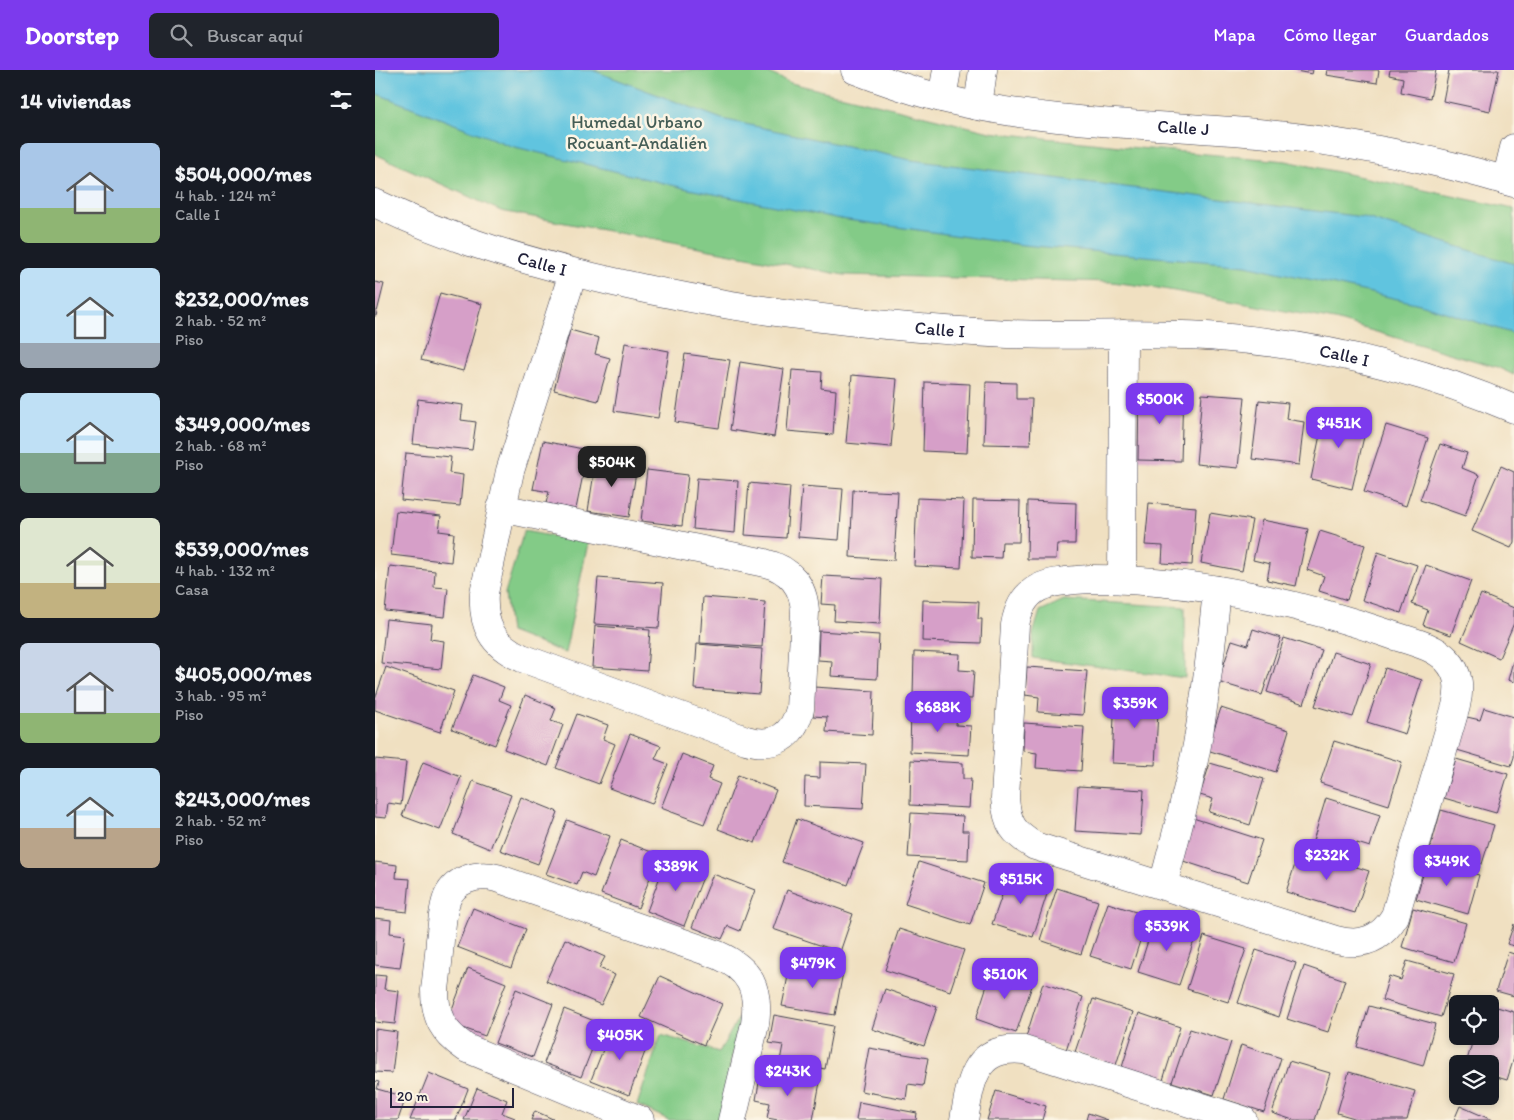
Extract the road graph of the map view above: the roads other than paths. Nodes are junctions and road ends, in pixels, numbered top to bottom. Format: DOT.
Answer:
graph roads {
  1 [pos="855,70"];
  2 [pos="947,70"];
  3 [pos="983,70"];
  4 [pos="942,98"];
  5 [pos="978,106"];
  6 [pos="1514,148"];
  7 [pos="1510,182"];
  8 [pos="375,203"];
  9 [pos="573,273"];
  10 [pos="1123,334"];
  11 [pos="1514,409"];
  12 [pos="501,508"];
  13 [pos="1122,579"];
  14 [pos="1217,590"];
  15 [pos="1163,886"];
  16 [pos="640,1120"];
  17 [pos="732,1120"];
  18 [pos="964,1120"];
  19 [pos="1243,1120"];
  1 -- 4 [label="street, Calle J"];
  2 -- 4 [label="street"];
  3 -- 5 [label="street"];
  4 -- 5 [label="street, Calle J"];
  5 -- 7 [label="street, Calle J"];
  6 -- 7 [label="street"];
  8 -- 9 [label="street, Calle I"];
  9 -- 10 [label="street, Calle I"];
  9 -- 12 [label="street"];
  10 -- 11 [label="street, Calle I"];
  10 -- 13 [label="street"];
  12 -- 12 [label="street"];
  13 -- 14 [label="street"];
  13 -- 15 [label="street"];
  14 -- 15 [label="street"];
  14 -- 15 [label="street"];
  16 -- 17 [label="street"];
  18 -- 19 [label="street"];
}
